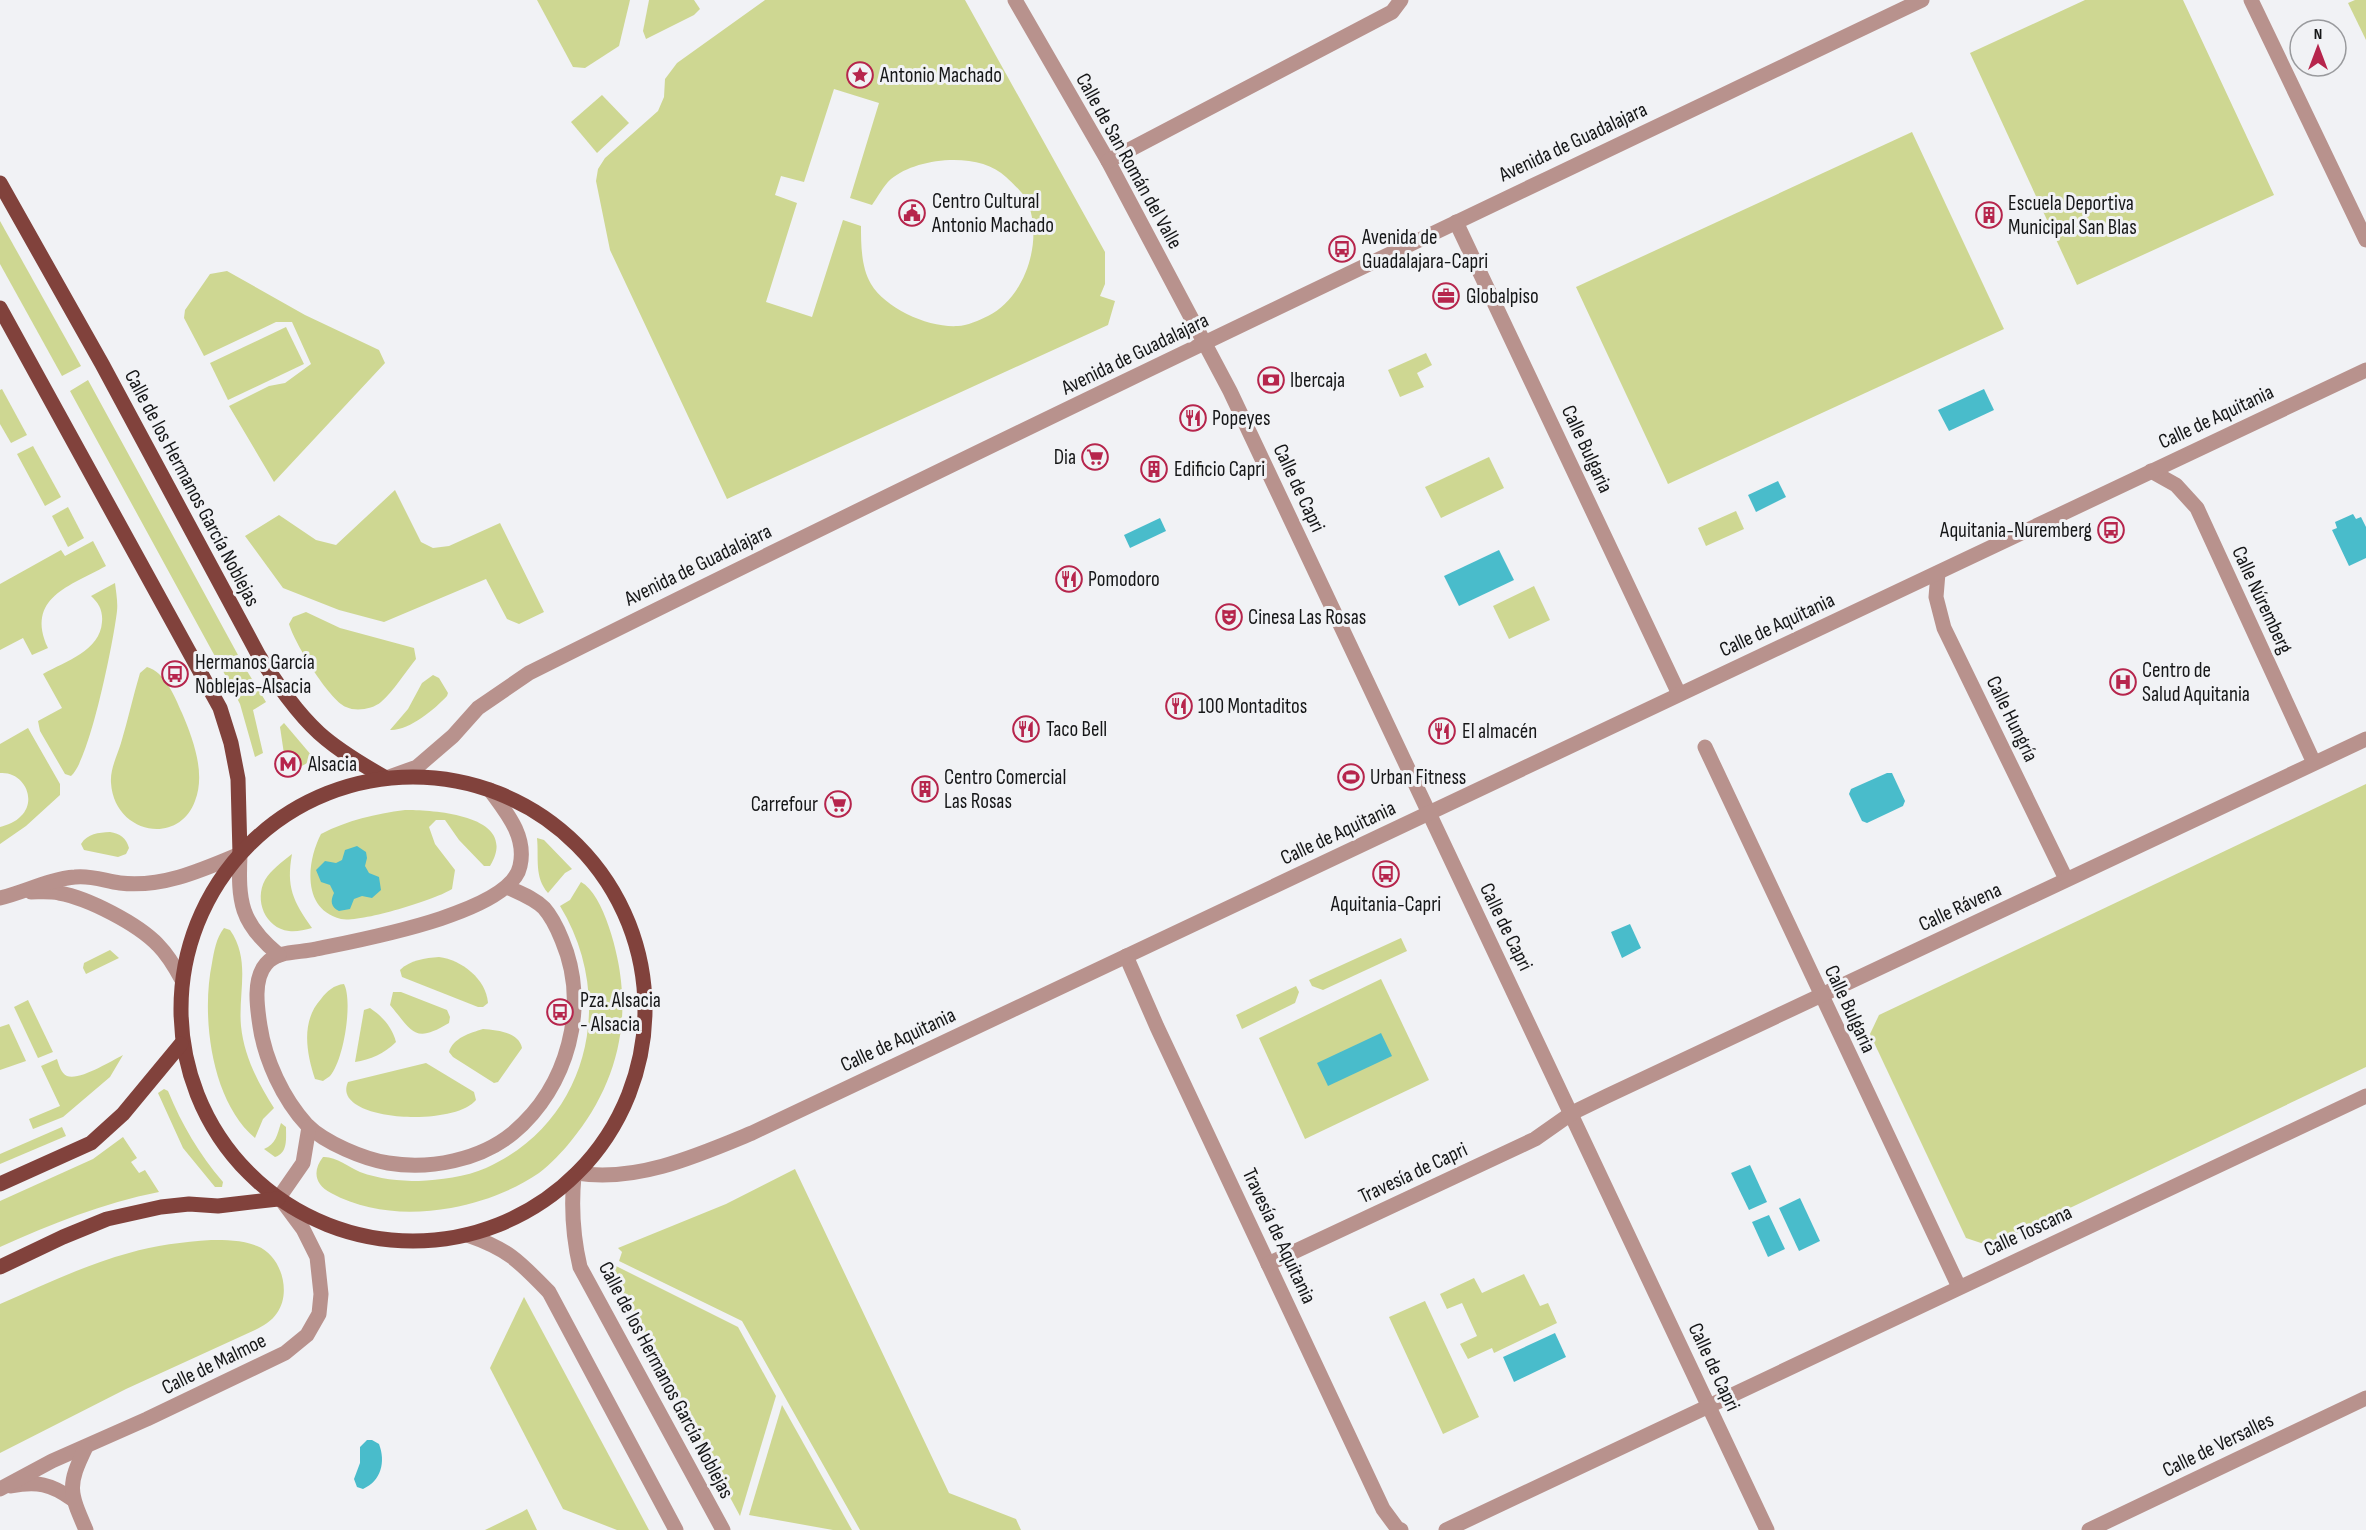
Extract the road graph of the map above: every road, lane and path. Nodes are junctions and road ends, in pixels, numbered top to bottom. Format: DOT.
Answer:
graph roads {
  1 [pos="1015,0"];
  2 [pos="1401,0"];
  3 [pos="1922,0"];
  4 [pos="2251,0"];
  5 [pos="1108,161"];
  6 [pos="0,183"];
  7 [pos="1456,222"];
  8 [pos="2366,240"];
  9 [pos="0,308"];
  10 [pos="1205,344"];
  11 [pos="2366,370"];
  12 [pos="2151,471"];
  13 [pos="1938,573"];
  14 [pos="1679,694"];
  15 [pos="2366,739"];
  16 [pos="1705,747"];
  17 [pos="2314,763"];
  18 [pos="387,778"];
  19 [pos="489,790"];
  20 [pos="1428,813"];
  21 [pos="240,854"];
  22 [pos="2066,879"];
  23 [pos="507,887"];
  24 [pos="25,891"];
  25 [pos="0,898"];
  26 [pos="279,954"];
  27 [pos="1126,956"];
  28 [pos="182,980"];
  29 [pos="1820,996"];
  30 [pos="181,1044"];
  31 [pos="2366,1096"];
  32 [pos="1572,1113"];
  33 [pos="309,1126"];
  34 [pos="576,1175"];
  35 [pos="0,1184"];
  36 [pos="280,1200"];
  37 [pos="467,1235"];
  38 [pos="1268,1264"];
  39 [pos="0,1267"];
  40 [pos="1959,1287"];
  41 [pos="2366,1398"];
  42 [pos="1710,1407"];
  43 [pos="86,1447"];
  44 [pos="1,1488"];
  45 [pos="72,1499"];
  46 [pos="86,1530"];
  47 [pos="676,1530"];
  48 [pos="723,1530"];
  49 [pos="1401,1530"];
  50 [pos="1446,1530"];
  51 [pos="1767,1530"];
  52 [pos="2089,1530"];
  1 -- 5 [label="street, Calle de San Román del Valle"];
  2 -- 5 [label="street"];
  3 -- 7 [label="street, Avenida de Guadalajara"];
  4 -- 8 [label="street"];
  5 -- 10 [label="street, Calle de San Román del Valle"];
  6 -- 18 [label="main road, Calle de los Hermanos García Noblejas"];
  7 -- 10 [label="street, Avenida de Guadalajara"];
  7 -- 14 [label="street, Calle Bulgaria"];
  9 -- 21 [label="main road"];
  10 -- 18 [label="street, Avenida de Guadalajara"];
  10 -- 20 [label="street, Calle de Capri"];
  11 -- 12 [label="street, Calle de Aquitania"];
  12 -- 13 [label="street, Calle de Aquitania"];
  12 -- 17 [label="street, Calle Núremberg"];
  13 -- 14 [label="street, Calle de Aquitania"];
  13 -- 22 [label="street, Calle Hungría"];
  14 -- 20 [label="street, Calle de Aquitania"];
  15 -- 17 [label="street, Calle Rávena"];
  16 -- 29 [label="street, Calle Bulgaria"];
  17 -- 22 [label="street, Calle Rávena"];
  18 -- 19 [label="main road"];
  18 -- 21 [label="main road"];
  19 -- 23 [label="street"];
  19 -- 34 [label="main road"];
  20 -- 27 [label="street, Calle de Aquitania"];
  20 -- 32 [label="street, Calle de Capri"];
  21 -- 24 [label="street"];
  21 -- 26 [label="street"];
  21 -- 28 [label="main road"];
  22 -- 29 [label="street, Calle Rávena"];
  23 -- 26 [label="street"];
  23 -- 33 [label="street"];
  24 -- 25 [label="street"];
  24 -- 28 [label="street"];
  26 -- 33 [label="street"];
  27 -- 34 [label="street, Calle de Aquitania"];
  27 -- 38 [label="street, Travesía de Aquitania"];
  28 -- 30 [label="main road"];
  29 -- 32 [label="street, Calle Rávena"];
  29 -- 40 [label="street, Calle Bulgaria"];
  30 -- 35 [label="main road"];
  30 -- 36 [label="main road"];
  31 -- 40 [label="street, Calle Toscana"];
  32 -- 38 [label="street, Travesía de Capri"];
  32 -- 42 [label="street, Calle de Capri"];
  33 -- 36 [label="street"];
  34 -- 37 [label="main road"];
  34 -- 48 [label="street, Calle de los Hermanos García Noblejas"];
  36 -- 37 [label="main road"];
  36 -- 39 [label="main road"];
  36 -- 43 [label="street, Calle de Malmoe"];
  37 -- 47 [label="street"];
  38 -- 49 [label="street, Travesía de Aquitania"];
  40 -- 42 [label="street, Calle Toscana"];
  41 -- 52 [label="street, Calle de Versalles"];
  42 -- 50 [label="street"];
  42 -- 51 [label="street, Calle de Capri"];
  43 -- 44 [label="street, Calle de Malmoe"];
  43 -- 45 [label="street"];
  44 -- 45 [label="street, Calle de Malmoe"];
  45 -- 46 [label="street"];
}
